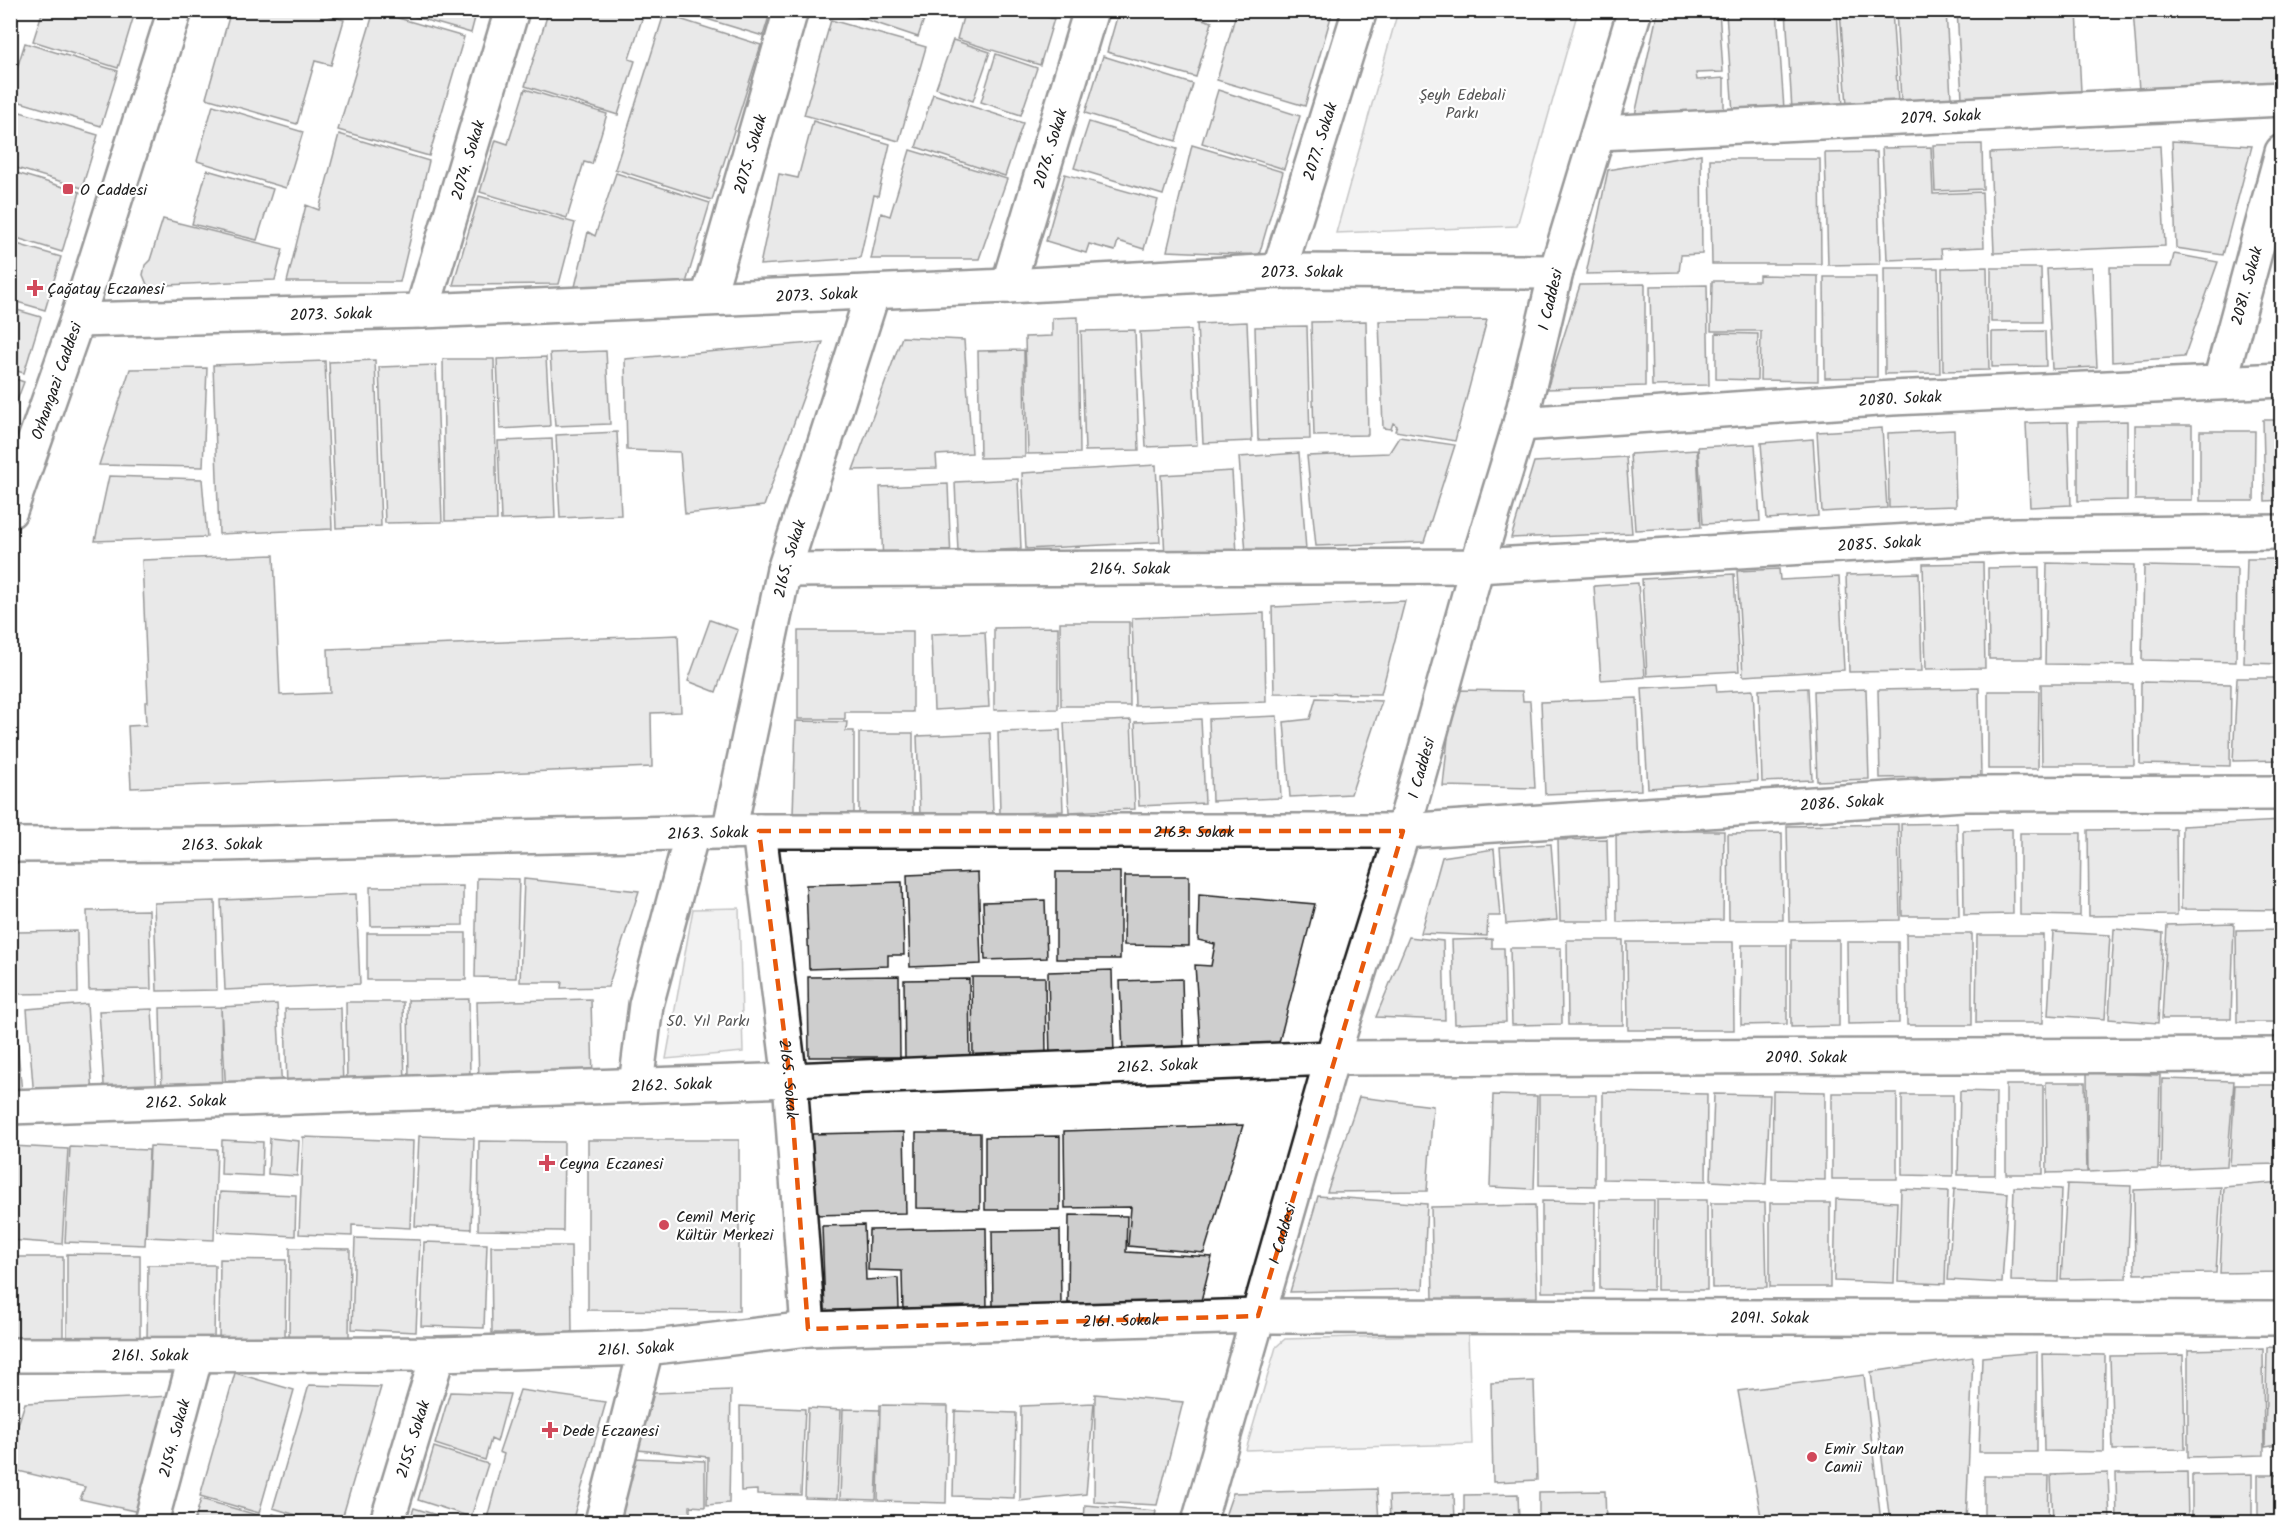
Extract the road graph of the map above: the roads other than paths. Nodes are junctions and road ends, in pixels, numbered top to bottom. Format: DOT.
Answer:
graph roads {
  1 [pos="176,10"];
  2 [pos="512,10"];
  3 [pos="791,10"];
  4 [pos="1091,10"];
  5 [pos="1360,10"];
  6 [pos="1635,10"];
  7 [pos="2282,99"];
  8 [pos="1599,133"];
  9 [pos="2282,152"];
  10 [pos="1279,271"];
  11 [pos="1556,272"];
  12 [pos="1008,286"];
  13 [pos="873,292"];
  14 [pos="708,298"];
  15 [pos="422,311"];
  16 [pos="77,320"];
  17 [pos="2282,380"];
  18 [pos="2220,382"];
  19 [pos="1520,424"];
  20 [pos="11,510"];
  21 [pos="2282,532"];
  22 [pos="1477,566"];
  23 [pos="784,570"];
  24 [pos="2282,793"];
  25 [pos="744,831"];
  26 [pos="1403,831"];
  27 [pos="692,833"];
  28 [pos="10,845"];
  29 [pos="2282,1055"];
  30 [pos="1332,1058"];
  31 [pos="790,1080"];
  32 [pos="636,1085"];
  33 [pos="10,1107"];
  34 [pos="1258,1316"];
  35 [pos="2282,1318"];
  36 [pos="808,1329"];
  37 [pos="646,1348"];
  38 [pos="10,1354"];
  39 [pos="438,1354"];
  40 [pos="196,1355"];
  41 [pos="151,1522"];
  42 [pos="387,1522"];
  43 [pos="602,1522"];
  44 [pos="1199,1522"];
  1 -- 16 [label="street, Orhangazi Caddesi"];
  2 -- 15 [label="street, 2074. Sokak"];
  3 -- 14 [label="street, 2075. Sokak"];
  4 -- 12 [label="street, 2076. Sokak"];
  5 -- 10 [label="street, 2077. Sokak"];
  6 -- 8 [label="street, I Caddesi"];
  7 -- 8 [label="street, 2079. Sokak"];
  8 -- 11 [label="street, I Caddesi"];
  9 -- 18 [label="street, 2081. Sokak"];
  10 -- 11 [label="street, 2073. Sokak"];
  10 -- 12 [label="street, 2073. Sokak"];
  11 -- 19 [label="street, I Caddesi"];
  12 -- 13 [label="street, 2073. Sokak"];
  13 -- 14 [label="street, 2073. Sokak"];
  13 -- 23 [label="street, 2165. Sokak"];
  14 -- 15 [label="street, 2073. Sokak"];
  15 -- 16 [label="street, 2073. Sokak"];
  16 -- 20 [label="street, Orhangazi Caddesi"];
  17 -- 18 [label="street, 2080. Sokak"];
  18 -- 19 [label="street, 2080. Sokak"];
  19 -- 22 [label="street, I Caddesi"];
  21 -- 22 [label="street, 2085. Sokak"];
  22 -- 23 [label="street, 2164. Sokak"];
  22 -- 26 [label="street, I Caddesi"];
  23 -- 25 [label="street, 2165. Sokak"];
  24 -- 26 [label="street, 2086. Sokak"];
  25 -- 26 [label="street, 2163. Sokak"];
  25 -- 27 [label="street, 2163. Sokak"];
  25 -- 31 [label="street, 2165. Sokak"];
  26 -- 30 [label="street, I Caddesi"];
  27 -- 28 [label="street, 2163. Sokak"];
  27 -- 32 [label="street"];
  29 -- 30 [label="street, 2090. Sokak"];
  30 -- 31 [label="street, 2162. Sokak"];
  30 -- 34 [label="street, I Caddesi"];
  31 -- 32 [label="street, 2162. Sokak"];
  31 -- 36 [label="street, 2165. Sokak"];
  32 -- 33 [label="street, 2162. Sokak"];
  34 -- 35 [label="street, 2091. Sokak"];
  34 -- 36 [label="street, 2161. Sokak"];
  34 -- 44 [label="street, I Caddesi"];
  36 -- 37 [label="street, 2161. Sokak"];
  37 -- 39 [label="street, 2161. Sokak"];
  37 -- 43 [label="street"];
  38 -- 40 [label="street, 2161. Sokak"];
  39 -- 40 [label="street, 2161. Sokak"];
  39 -- 42 [label="street, 2155. Sokak"];
  40 -- 41 [label="street, 2154. Sokak"];
}
